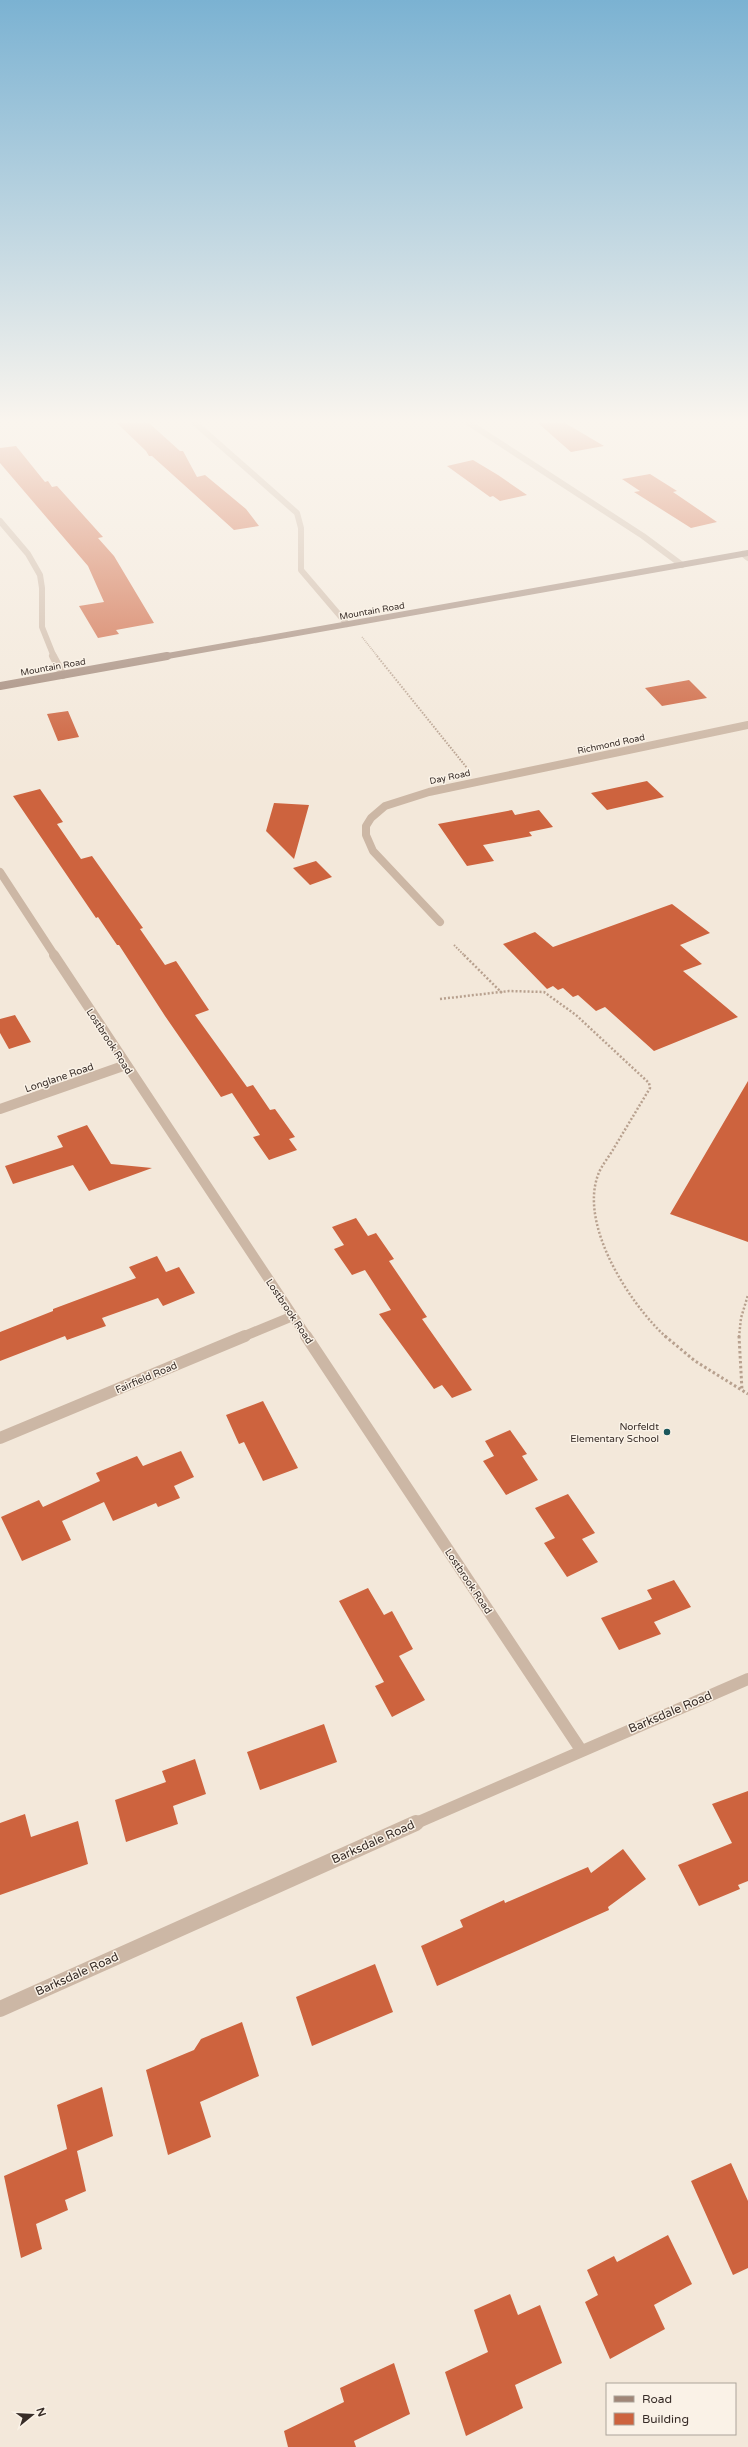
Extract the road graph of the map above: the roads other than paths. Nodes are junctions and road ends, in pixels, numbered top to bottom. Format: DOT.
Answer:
graph roads {
  1 [pos="13,537"];
  2 [pos="300,537"];
  3 [pos="645,537"];
  4 [pos="746,555"];
  5 [pos="682,565"];
  6 [pos="347,624"];
  7 [pos="63,675"];
  8 [pos="0,686"];
  9 [pos="748,725"];
  10 [pos="478,781"];
  11 [pos="0,872"];
  12 [pos="440,922"];
  13 [pos="126,1065"];
  14 [pos="0,1109"];
  15 [pos="293,1316"];
  16 [pos="0,1438"];
  17 [pos="748,1679"];
  18 [pos="581,1750"];
  19 [pos="0,2009"];
  1 -- 7 [label="street"];
  2 -- 6 [label="street"];
  3 -- 5 [label="street"];
  4 -- 5 [label="main road, Mountain Road"];
  5 -- 6 [label="main road, Mountain Road"];
  6 -- 7 [label="main road, Mountain Road"];
  7 -- 8 [label="main road, Mountain Road"];
  9 -- 10 [label="street, Richmond Road"];
  10 -- 12 [label="street, Day Road"];
  11 -- 13 [label="street, Lostbrook Road"];
  13 -- 14 [label="street, Longlane Road"];
  13 -- 15 [label="street, Lostbrook Road"];
  15 -- 16 [label="street, Fairfield Road"];
  15 -- 18 [label="street, Lostbrook Road"];
  17 -- 18 [label="street, Barksdale Road"];
  18 -- 19 [label="street, Barksdale Road"];
}
